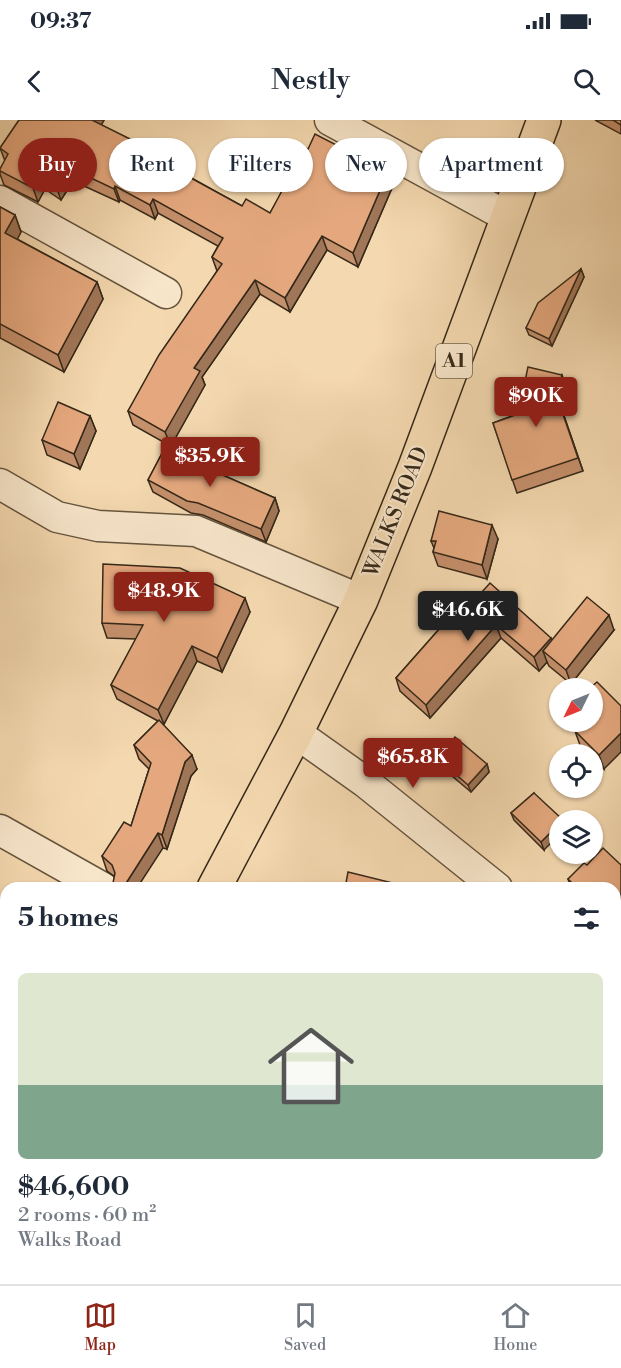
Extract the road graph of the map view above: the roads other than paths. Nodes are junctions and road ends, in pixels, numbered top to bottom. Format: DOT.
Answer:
graph roads {
  1 [pos="330,120"];
  2 [pos="544,120"];
  3 [pos="0,201"];
  4 [pos="508,218"];
  5 [pos="166,293"];
  6 [pos="0,484"];
  7 [pos="361,600"];
  8 [pos="296,733"];
  9 [pos="0,830"];
  10 [pos="92,882"];
  11 [pos="217,882"];
  12 [pos="490,882"];
  1 -- 4 [label="street"];
  2 -- 4 [label="main road, WALKS ROAD / A1"];
  3 -- 5 [label="street"];
  4 -- 7 [label="main road, WALKS ROAD / A1"];
  6 -- 7 [label="street"];
  7 -- 8 [label="main road, WALKS ROAD / A1"];
  8 -- 11 [label="main road, WALKS ROAD / A1"];
  8 -- 12 [label="street"];
  9 -- 10 [label="street"];
}
